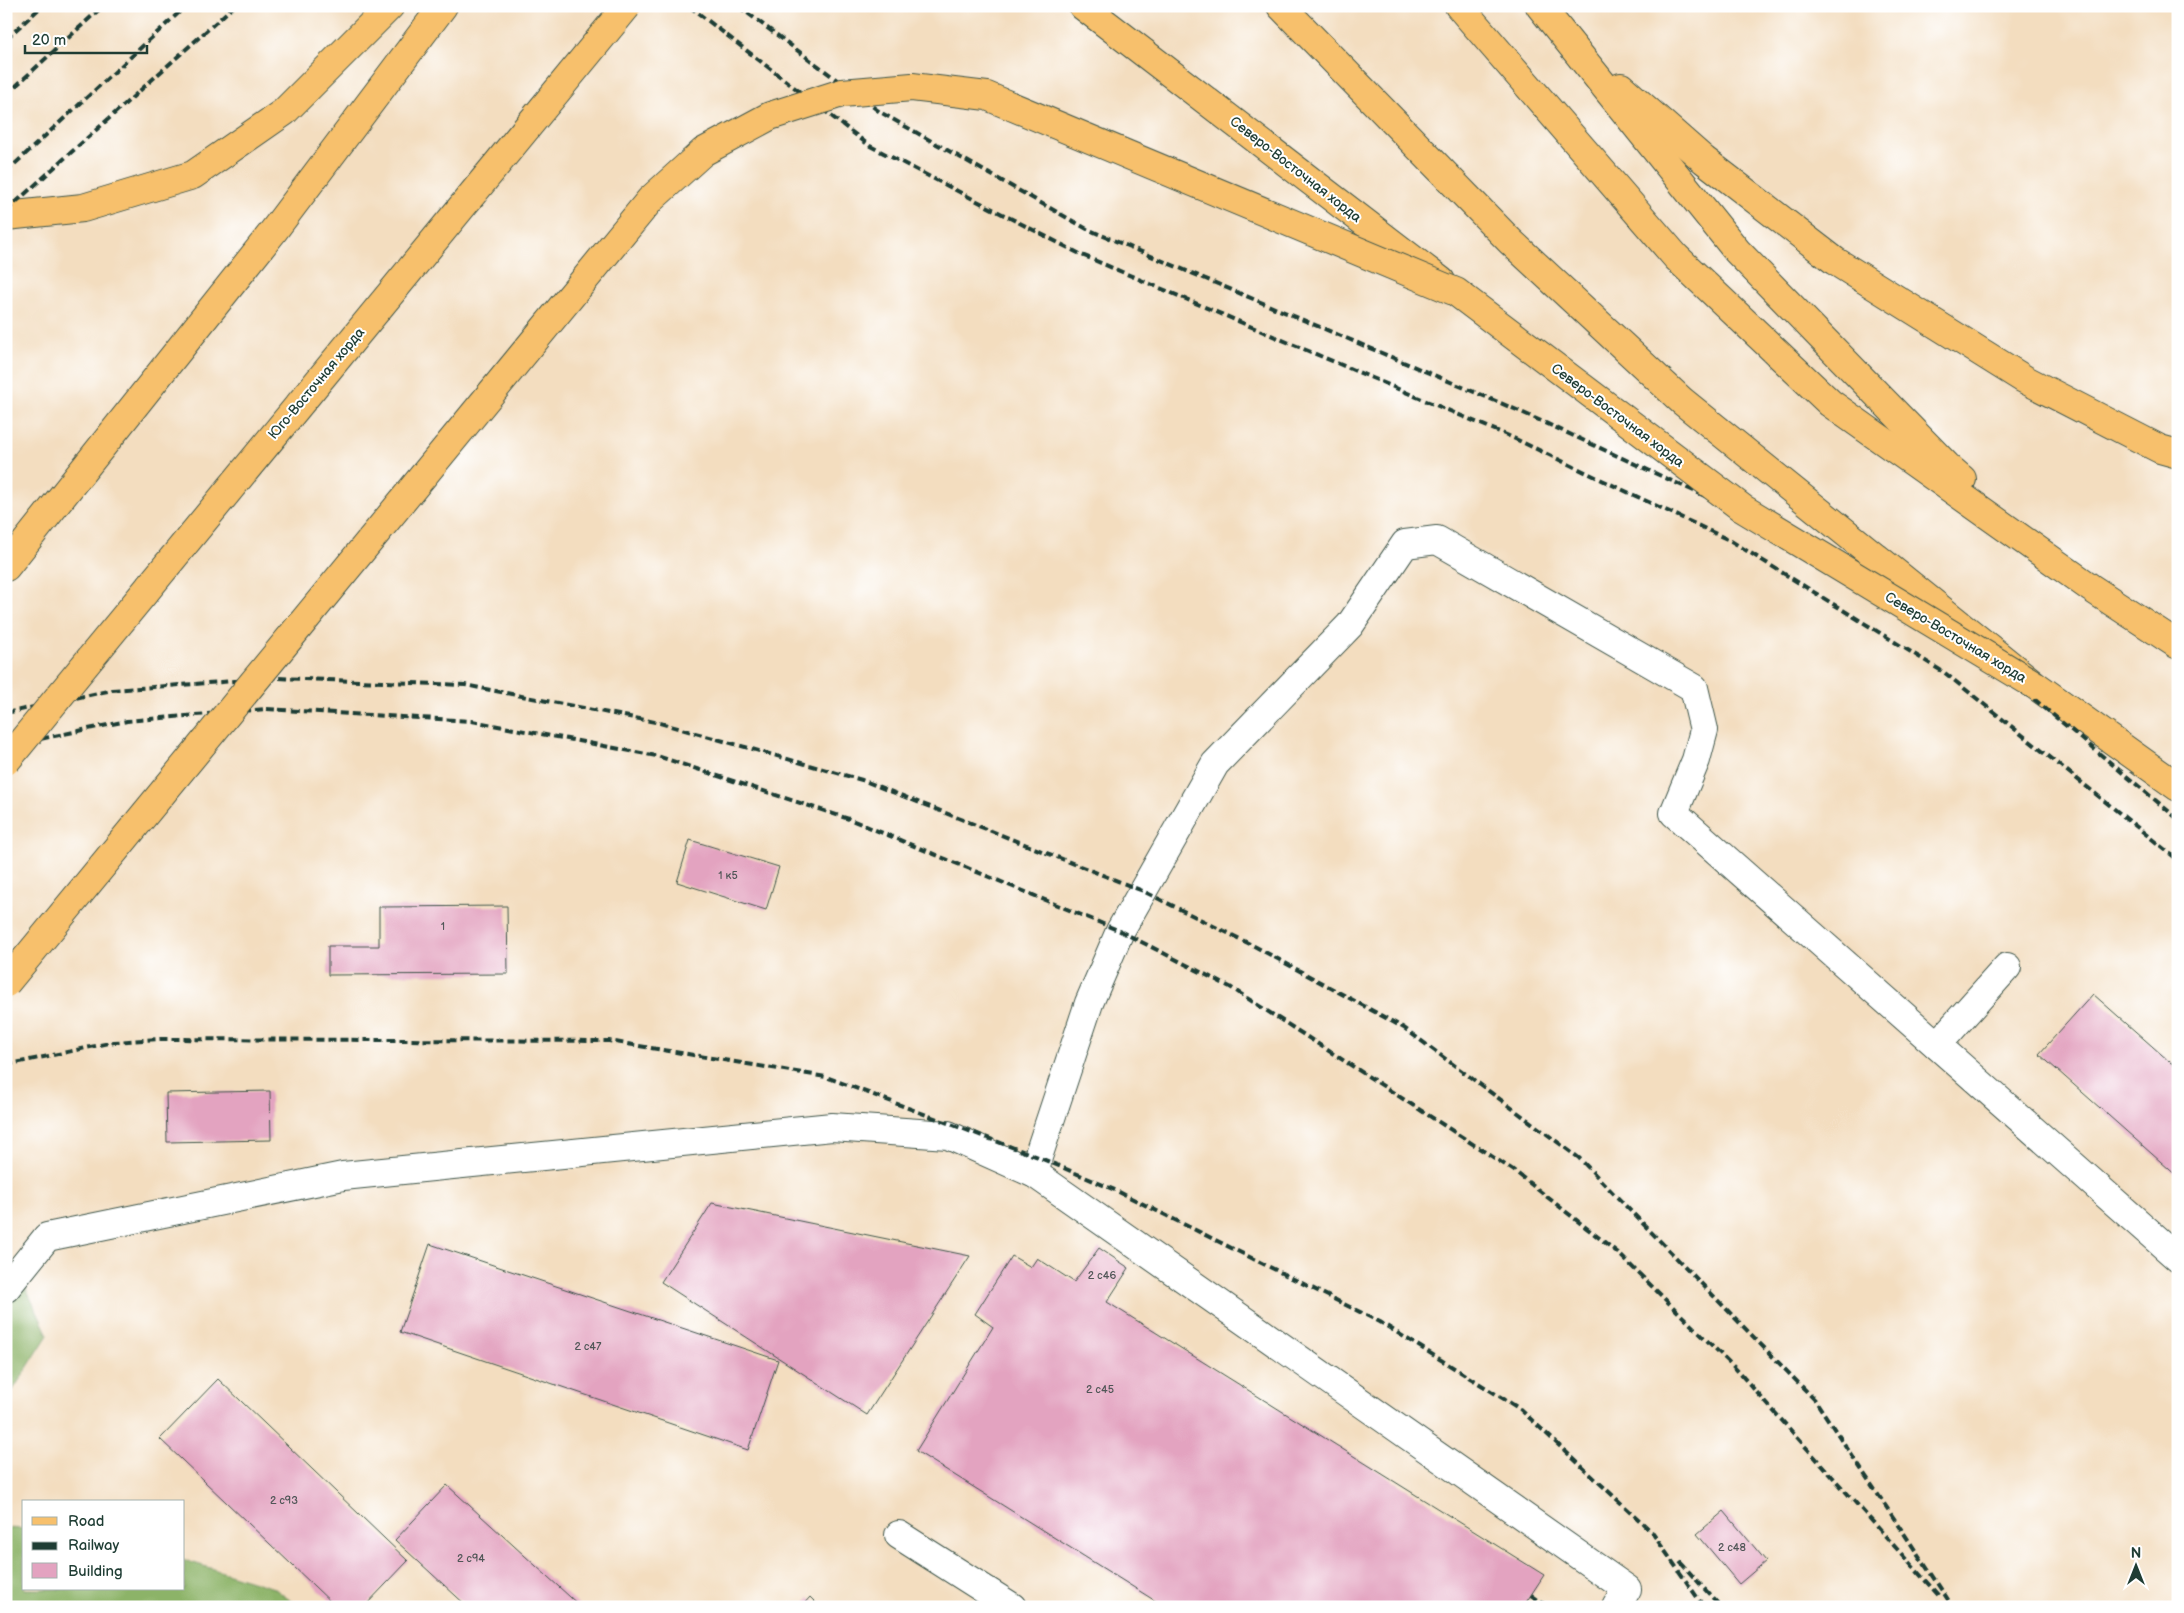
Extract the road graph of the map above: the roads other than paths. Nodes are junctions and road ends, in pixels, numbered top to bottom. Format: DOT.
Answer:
graph roads {
  1 [pos="390,6"];
  2 [pos="443,6"];
  3 [pos="627,6"];
  4 [pos="1083,6"];
  5 [pos="1281,6"];
  6 [pos="1459,6"];
  7 [pos="1540,6"];
  8 [pos="1560,33"];
  9 [pos="6,216"];
  10 [pos="1456,292"];
  11 [pos="2178,454"];
  12 [pos="6,567"];
  13 [pos="2091,588"];
  14 [pos="2178,645"];
  15 [pos="2035,685"];
  16 [pos="6,761"];
  17 [pos="2178,786"];
  18 [pos="2006,967"];
  19 [pos="6,983"];
  20 [pos="1937,1045"];
  21 [pos="1035,1174"];
  22 [pos="2178,1258"];
  23 [pos="6,1288"];
  24 [pos="899,1536"];
  25 [pos="1012,1607"];
  26 [pos="1616,1607"];
  1 -- 9 [label="main road"];
  2 -- 12 [label="main road"];
  3 -- 16 [label="main road, Юго-Восточная хорда, bridge"];
  4 -- 10 [label="main road, Северо-Восточная хорда, bridge"];
  5 -- 15 [label="main road, bridge"];
  6 -- 13 [label="main road"];
  7 -- 8 [label="main road"];
  8 -- 11 [label="main road"];
  8 -- 13 [label="main road"];
  10 -- 15 [label="main road, Северо-Восточная хорда, bridge"];
  10 -- 19 [label="main road, bridge"];
  13 -- 14 [label="main road"];
  15 -- 17 [label="main road, Северо-Восточная хорда"];
  18 -- 20 [label="lane"];
  20 -- 21 [label="lane"];
  20 -- 22 [label="lane"];
  21 -- 23 [label="lane"];
  21 -- 26 [label="lane"];
  24 -- 25 [label="lane"];
}
